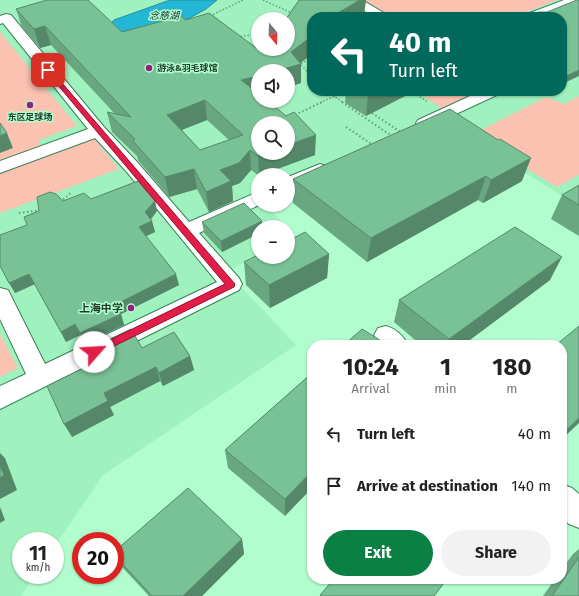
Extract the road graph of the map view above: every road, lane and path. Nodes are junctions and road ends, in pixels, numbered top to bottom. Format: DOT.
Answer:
graph roads {
  1 [pos="243,0"];
  2 [pos="263,0"];
  3 [pos="353,0"];
  4 [pos="575,0"];
  5 [pos="375,12"];
  6 [pos="545,12"];
  7 [pos="296,15"];
  8 [pos="6,16"];
  9 [pos="209,16"];
  10 [pos="251,35"];
  11 [pos="236,37"];
  12 [pos="307,61"];
  13 [pos="295,64"];
  14 [pos="301,65"];
  15 [pos="307,71"];
  16 [pos="334,96"];
  17 [pos="486,96"];
  18 [pos="372,113"];
  19 [pos="292,116"];
  20 [pos="346,127"];
  21 [pos="98,130"];
  22 [pos="398,135"];
  23 [pos="373,146"];
  24 [pos="338,162"];
  25 [pos="0,166"];
  26 [pos="295,181"];
  27 [pos="72,192"];
  28 [pos="251,201"];
  29 [pos="58,204"];
  30 [pos="42,210"];
  31 [pos="19,213"];
  32 [pos="186,231"];
  33 [pos="0,296"];
  34 [pos="40,378"];
  35 [pos="0,398"];
  36 [pos="567,503"];
  37 [pos="579,514"];
  1 -- 9 [label="path"];
  2 -- 7 [label="path"];
  3 -- 5 [label="lane"];
  4 -- 6 [label="lane"];
  8 -- 21 [label="lane"];
  10 -- 11 [label="path"];
  12 -- 14 [label="path"];
  13 -- 14 [label="path"];
  14 -- 15 [label="path"];
  16 -- 19 [label="path"];
  16 -- 22 [label="path"];
  17 -- 22 [label="lane"];
  18 -- 22 [label="path"];
  20 -- 23 [label="path"];
  21 -- 25 [label="lane"];
  21 -- 32 [label="lane"];
  24 -- 26 [label="lane"];
  27 -- 29 [label="path"];
  28 -- 32 [label="lane"];
  30 -- 31 [label="path"];
  32 -- 34 [label="lane"];
  33 -- 34 [label="lane"];
  34 -- 35 [label="lane"];
  36 -- 37 [label="lane"];
}
